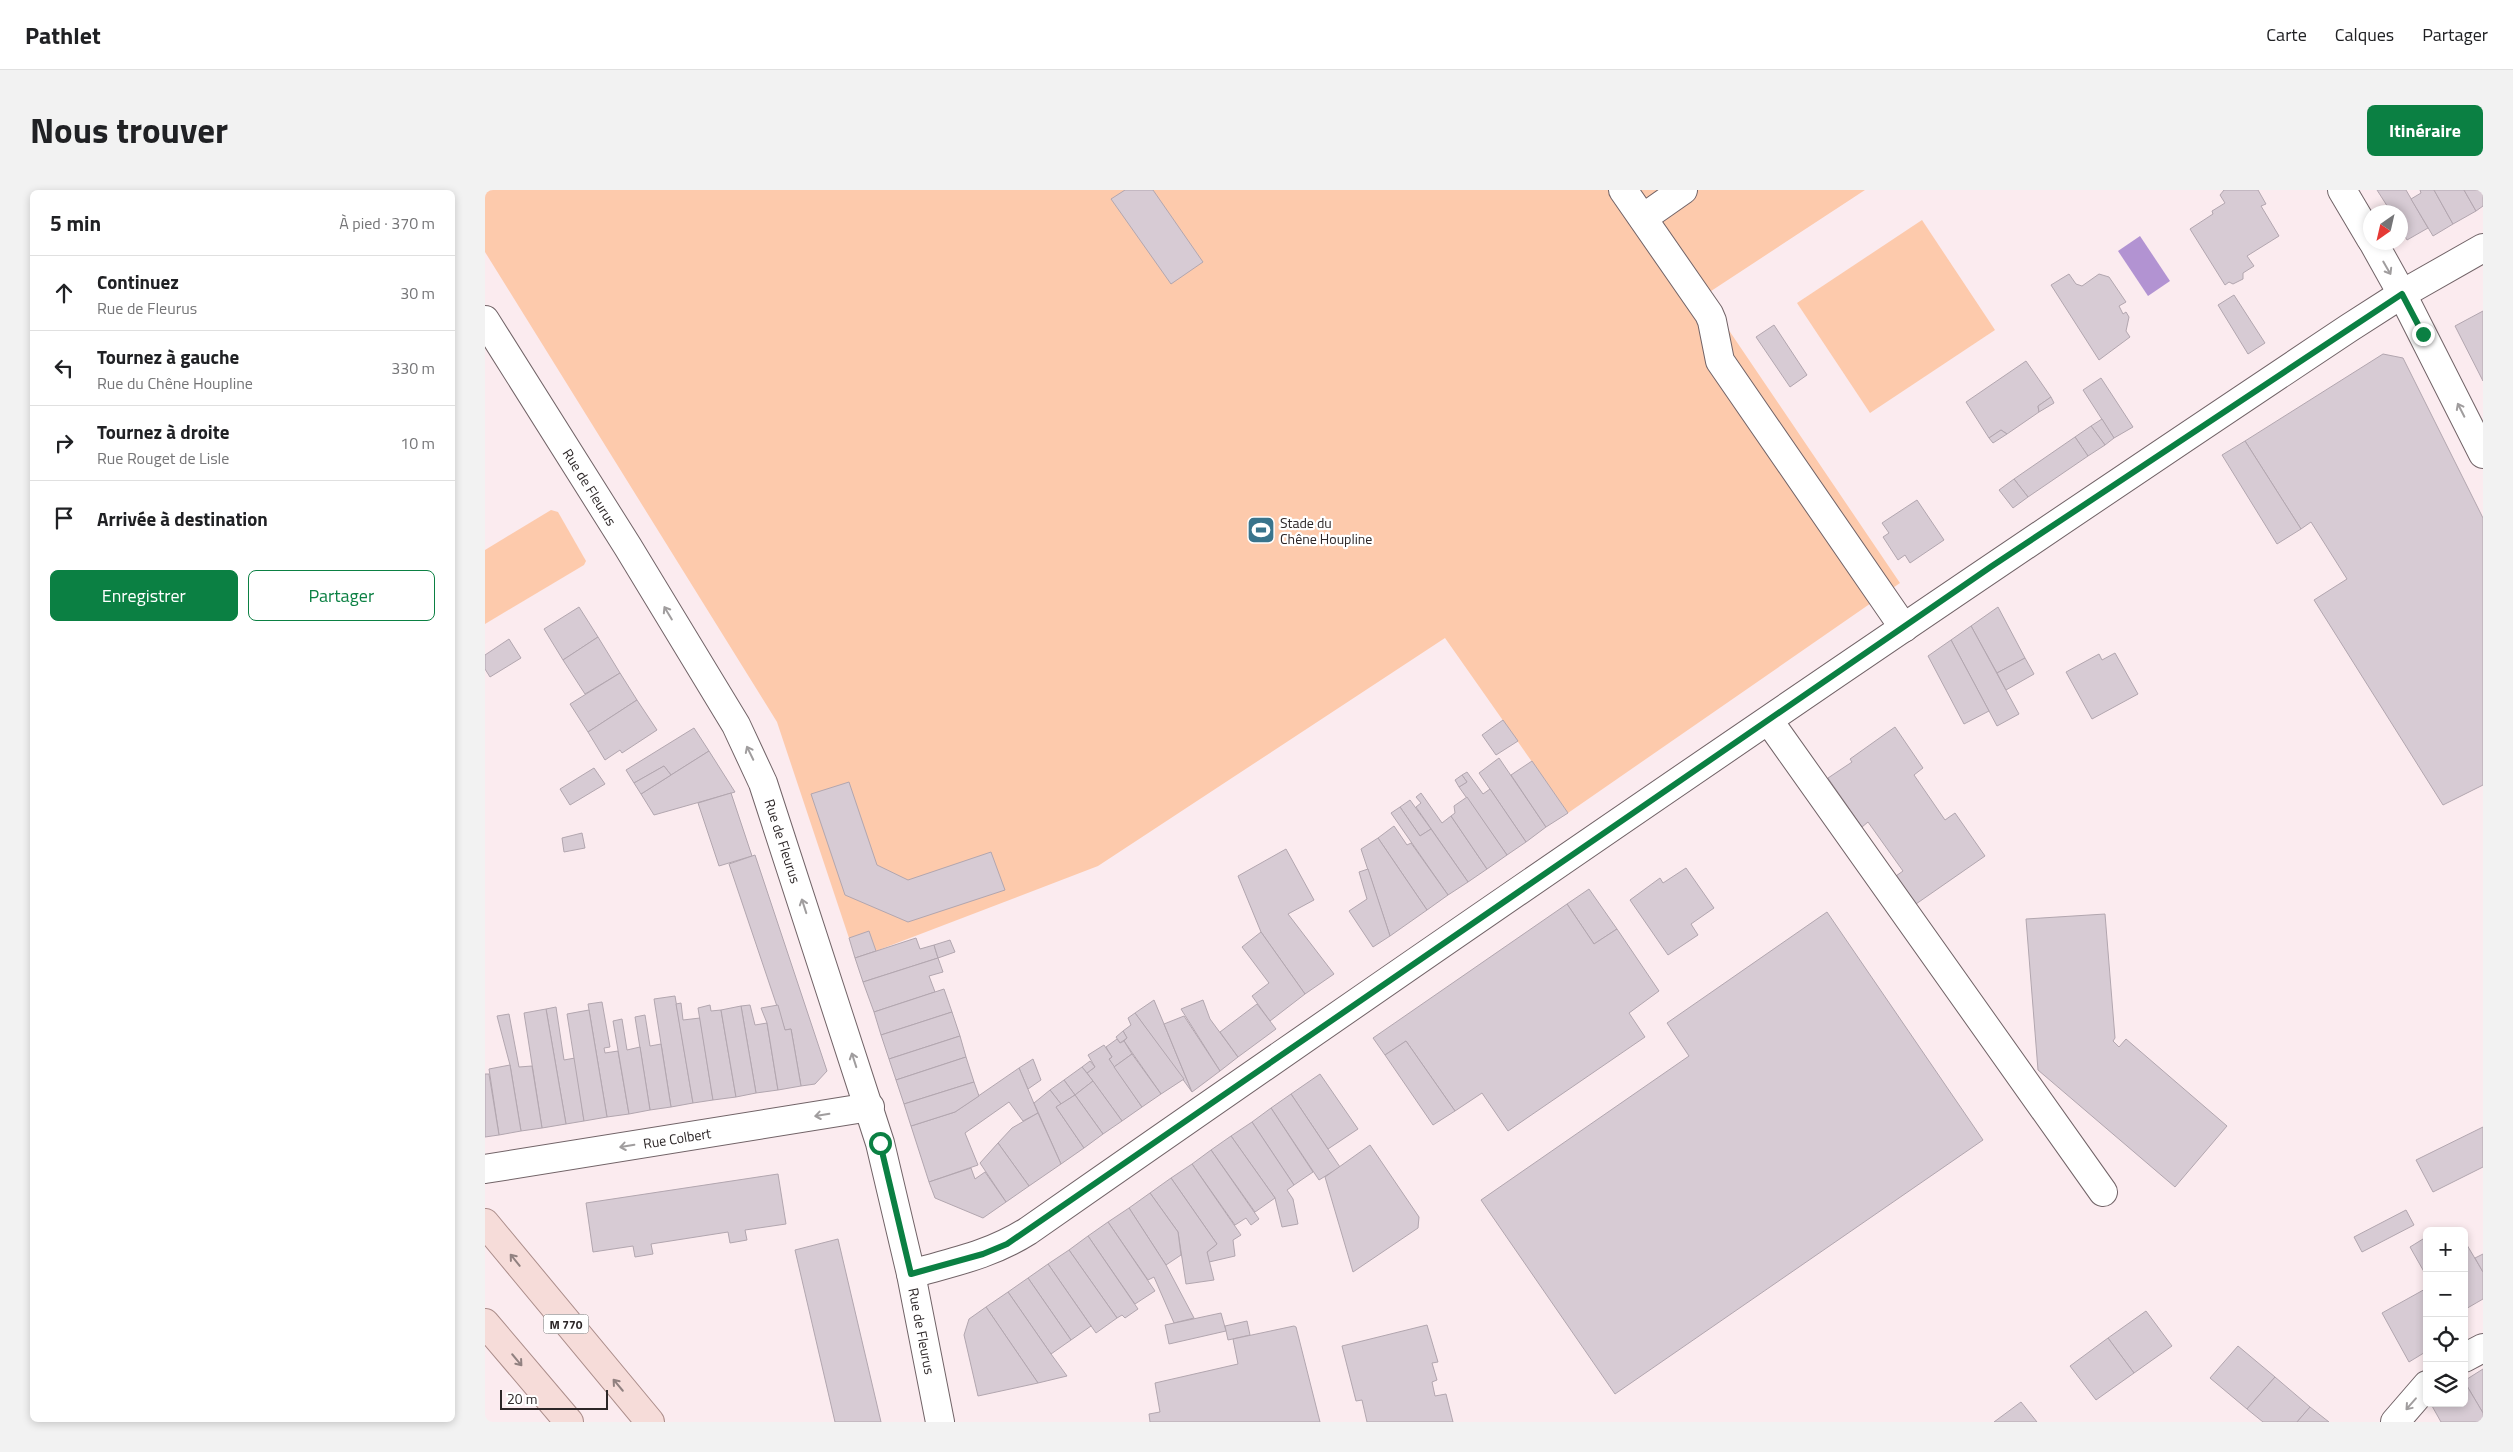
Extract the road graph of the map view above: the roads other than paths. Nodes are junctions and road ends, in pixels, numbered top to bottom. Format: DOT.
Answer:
graph roads {
  1 [pos="1623,190"];
  2 [pos="1683,190"];
  3 [pos="2342,190"];
  4 [pos="1643,218"];
  5 [pos="2363,225"];
  6 [pos="2483,248"];
  7 [pos="2377,250"];
  8 [pos="2402,294"];
  9 [pos="485,320"];
  10 [pos="2483,454"];
  11 [pos="1905,628"];
  12 [pos="1769,721"];
  13 [pos="870,1107"];
  14 [pos="485,1169"];
  15 [pos="2103,1192"];
  16 [pos="485,1223"];
  17 [pos="911,1274"];
  18 [pos="485,1323"];
  19 [pos="2483,1348"];
  20 [pos="2468,1356"];
  21 [pos="2423,1390"];
  22 [pos="569,1422"];
  23 [pos="650,1422"];
  24 [pos="940,1422"];
  25 [pos="2395,1422"];
  1 -- 4 [label="street"];
  2 -- 4 [label="street"];
  3 -- 5 [label="street"];
  4 -- 11 [label="street"];
  6 -- 8 [label="street"];
  7 -- 8 [label="street, one-way"];
  10 -- 8 [label="street, one-way"];
  8 -- 11 [label="street"];
  13 -- 9 [label="street, Rue de Fleurus, one-way"];
  11 -- 12 [label="street"];
  12 -- 15 [label="street"];
  12 -- 17 [label="street"];
  13 -- 14 [label="street, Rue Colbert, one-way"];
  13 -- 17 [label="street, Rue de Fleurus"];
  23 -- 16 [label="main road, M 770, one-way"];
  17 -- 24 [label="street, Rue de Fleurus"];
  18 -- 22 [label="main road, one-way"];
  19 -- 20 [label="street"];
  21 -- 25 [label="street, one-way"];
}
